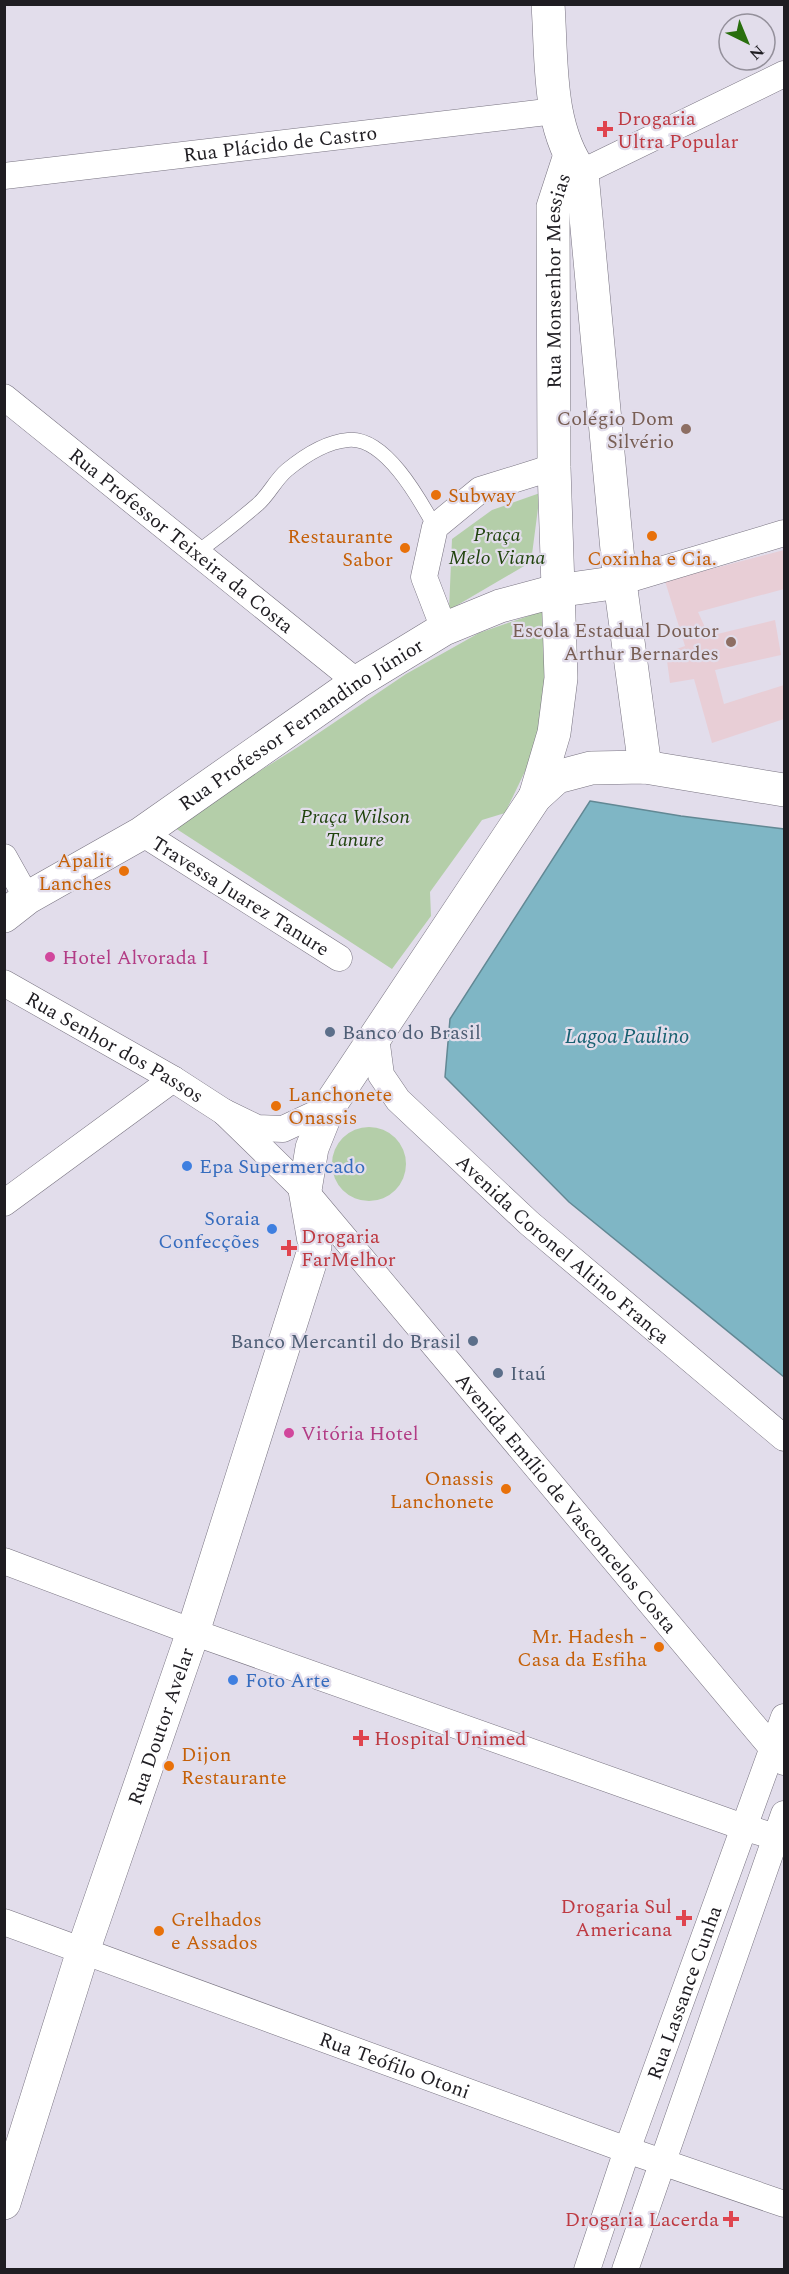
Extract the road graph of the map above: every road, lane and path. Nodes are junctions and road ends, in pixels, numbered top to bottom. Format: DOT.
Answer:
graph roads {
  1 [pos="548,4"];
  2 [pos="784,74"];
  3 [pos="555,111"];
  4 [pos="570,172"];
  5 [pos="4,176"];
  6 [pos="4,397"];
  7 [pos="554,467"];
  8 [pos="435,527"];
  9 [pos="784,533"];
  10 [pos="196,553"];
  11 [pos="620,582"];
  12 [pos="556,591"];
  13 [pos="444,629"];
  14 [pos="357,682"];
  15 [pos="645,767"];
  16 [pos="784,790"];
  17 [pos="535,797"];
  18 [pos="142,833"];
  19 [pos="4,857"];
  20 [pos="16,907"];
  21 [pos="339,958"];
  22 [pos="4,983"];
  23 [pos="376,1037"];
  24 [pos="173,1079"];
  25 [pos="328,1108"];
  26 [pos="224,1112"];
  27 [pos="303,1189"];
  28 [pos="4,1203"];
  29 [pos="362,1258"];
  30 [pos="784,1438"];
  31 [pos="4,1561"];
  32 [pos="193,1632"];
  33 [pos="784,1717"];
  34 [pos="779,1755"];
  35 [pos="780,1825"];
  36 [pos="746,1828"];
  37 [pos="4,1922"];
  38 [pos="83,1951"];
  39 [pos="627,2150"];
  40 [pos="662,2163"];
  41 [pos="4,2203"];
  42 [pos="784,2204"];
  43 [pos="587,2270"];
  44 [pos="625,2270"];
  1 -- 3 [label="main road, Rua Monsenhor Messias"];
  2 -- 4 [label="street"];
  3 -- 4 [label="main road, Rua Monsenhor Messias"];
  3 -- 5 [label="street, Rua Plácido de Castro"];
  4 -- 7 [label="main road, Rua Monsenhor Messias"];
  4 -- 11 [label="main road, Rua Monsenhor Messias"];
  6 -- 10 [label="street, Rua Professor Teixeira da Costa"];
  7 -- 8 [label="street"];
  7 -- 12 [label="main road, Rua Monsenhor Messias"];
  8 -- 10 [label="lane"];
  8 -- 13 [label="street"];
  9 -- 11 [label="street"];
  10 -- 14 [label="street, Rua Professor Teixeira da Costa"];
  11 -- 12 [label="main road, Rua Professor Fernandino Júnior"];
  11 -- 15 [label="main road, Rua Monsenhor Messias"];
  12 -- 13 [label="main road, Rua Professor Fernandino Júnior"];
  12 -- 17 [label="main road, Rua Monsenhor Messias"];
  13 -- 14 [label="main road, Rua Professor Fernandino Júnior"];
  14 -- 18 [label="main road, Rua Professor Fernandino Júnior"];
  15 -- 16 [label="main road"];
  15 -- 17 [label="main road"];
  17 -- 23 [label="main road"];
  18 -- 20 [label="main road, Rua Professor Fernandino Júnior"];
  18 -- 21 [label="street, Travessa Juarez Tanure"];
  19 -- 20 [label="street"];
  22 -- 24 [label="street, Rua Senhor dos Passos"];
  23 -- 25 [label="main road"];
  23 -- 30 [label="street, Avenida Coronel Altino França"];
  24 -- 26 [label="street, Rua Senhor dos Passos"];
  24 -- 28 [label="street"];
  25 -- 26 [label="street, Rua Senhor dos Passos"];
  25 -- 27 [label="main road"];
  26 -- 27 [label="street, Rua Senhor dos Passos"];
  27 -- 29 [label="street, Rua Senhor dos Passos"];
  27 -- 32 [label="main road, Rua Doutor Avelar"];
  29 -- 34 [label="street, Avenida Emílio de Vasconcelos Costa"];
  31 -- 32 [label="street"];
  32 -- 36 [label="street"];
  32 -- 38 [label="main road, Rua Doutor Avelar"];
  33 -- 34 [label="street, Rua Lassance Cunha"];
  34 -- 36 [label="street, Rua Lassance Cunha"];
  35 -- 36 [label="street"];
  35 -- 40 [label="street, Rua Lassance Cunha"];
  36 -- 39 [label="street, Rua Lassance Cunha"];
  37 -- 38 [label="street, Rua Teófilo Otoni"];
  38 -- 39 [label="street, Rua Teófilo Otoni"];
  38 -- 41 [label="main road, Rua Doutor Avelar"];
  39 -- 40 [label="street, Rua Teófilo Otoni"];
  39 -- 43 [label="street, Rua Lassance Cunha"];
  40 -- 42 [label="street, Rua Teófilo Otoni"];
  40 -- 44 [label="street, Rua Lassance Cunha"];
}
